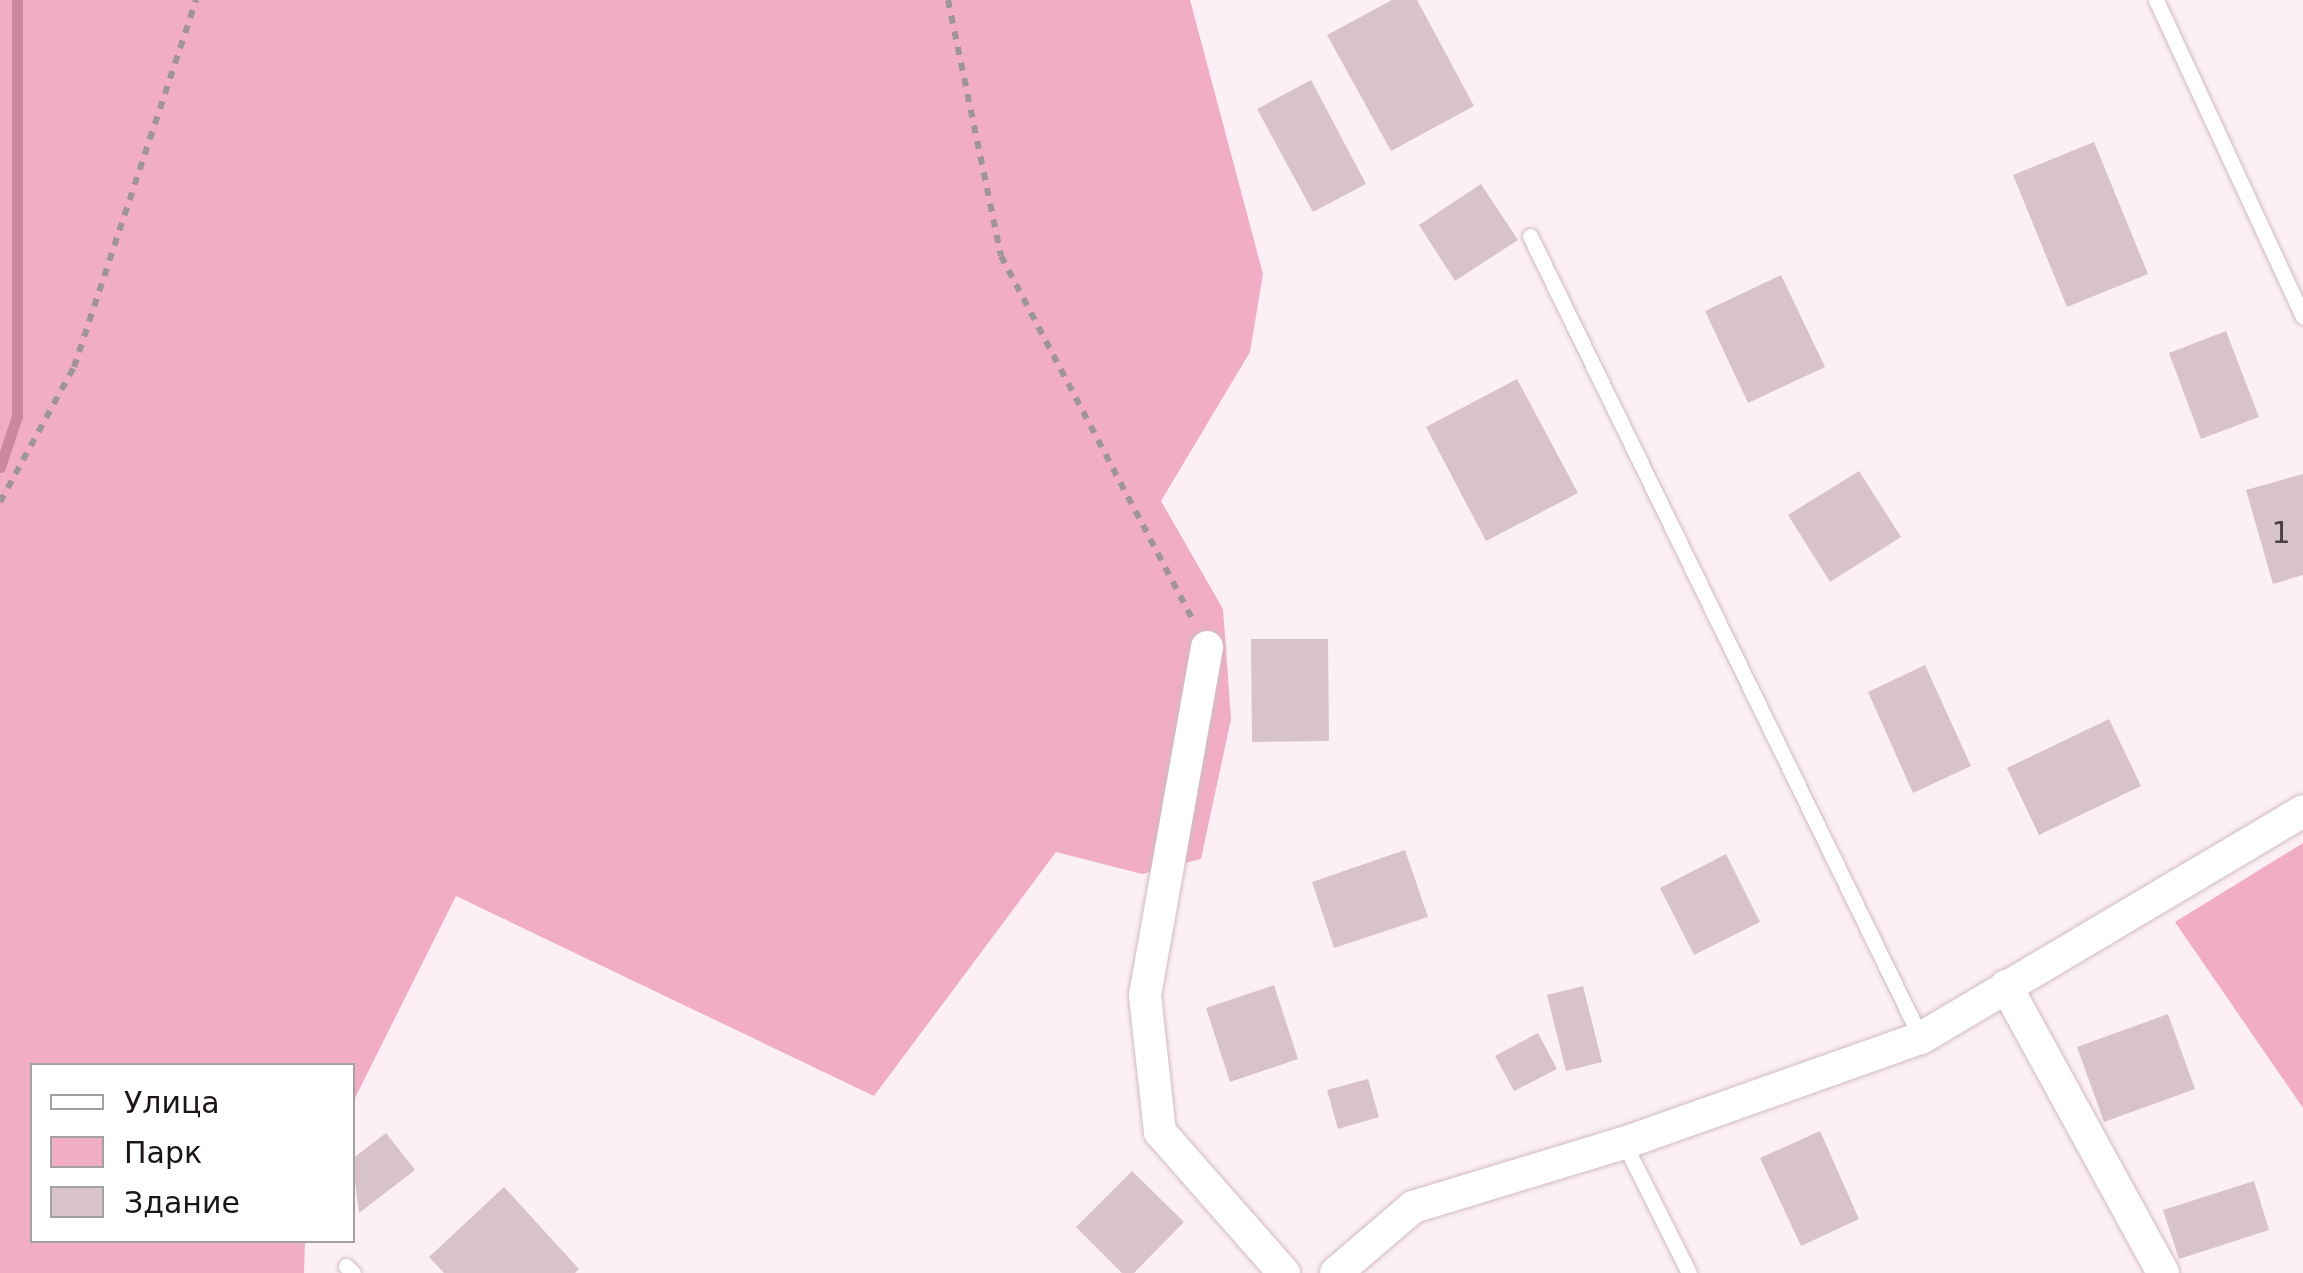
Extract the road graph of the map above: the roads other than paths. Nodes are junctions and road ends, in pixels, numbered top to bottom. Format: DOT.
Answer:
graph roads {
  1 [pos="2156,0"];
  2 [pos="1530,236"];
  3 [pos="2303,317"];
  4 [pos="1207,647"];
  5 [pos="2299,820"];
  6 [pos="2006,986"];
  7 [pos="1921,1038"];
  8 [pos="1624,1143"];
  9 [pos="1284,1273"];
  10 [pos="1336,1273"];
  11 [pos="1689,1273"];
  12 [pos="2163,1273"];
  1 -- 3 [label="lane"];
  2 -- 7 [label="lane"];
  4 -- 9 [label="street"];
  5 -- 6 [label="street"];
  6 -- 7 [label="street"];
  6 -- 12 [label="street"];
  7 -- 8 [label="street"];
  8 -- 10 [label="street"];
  8 -- 11 [label="lane"];
}
